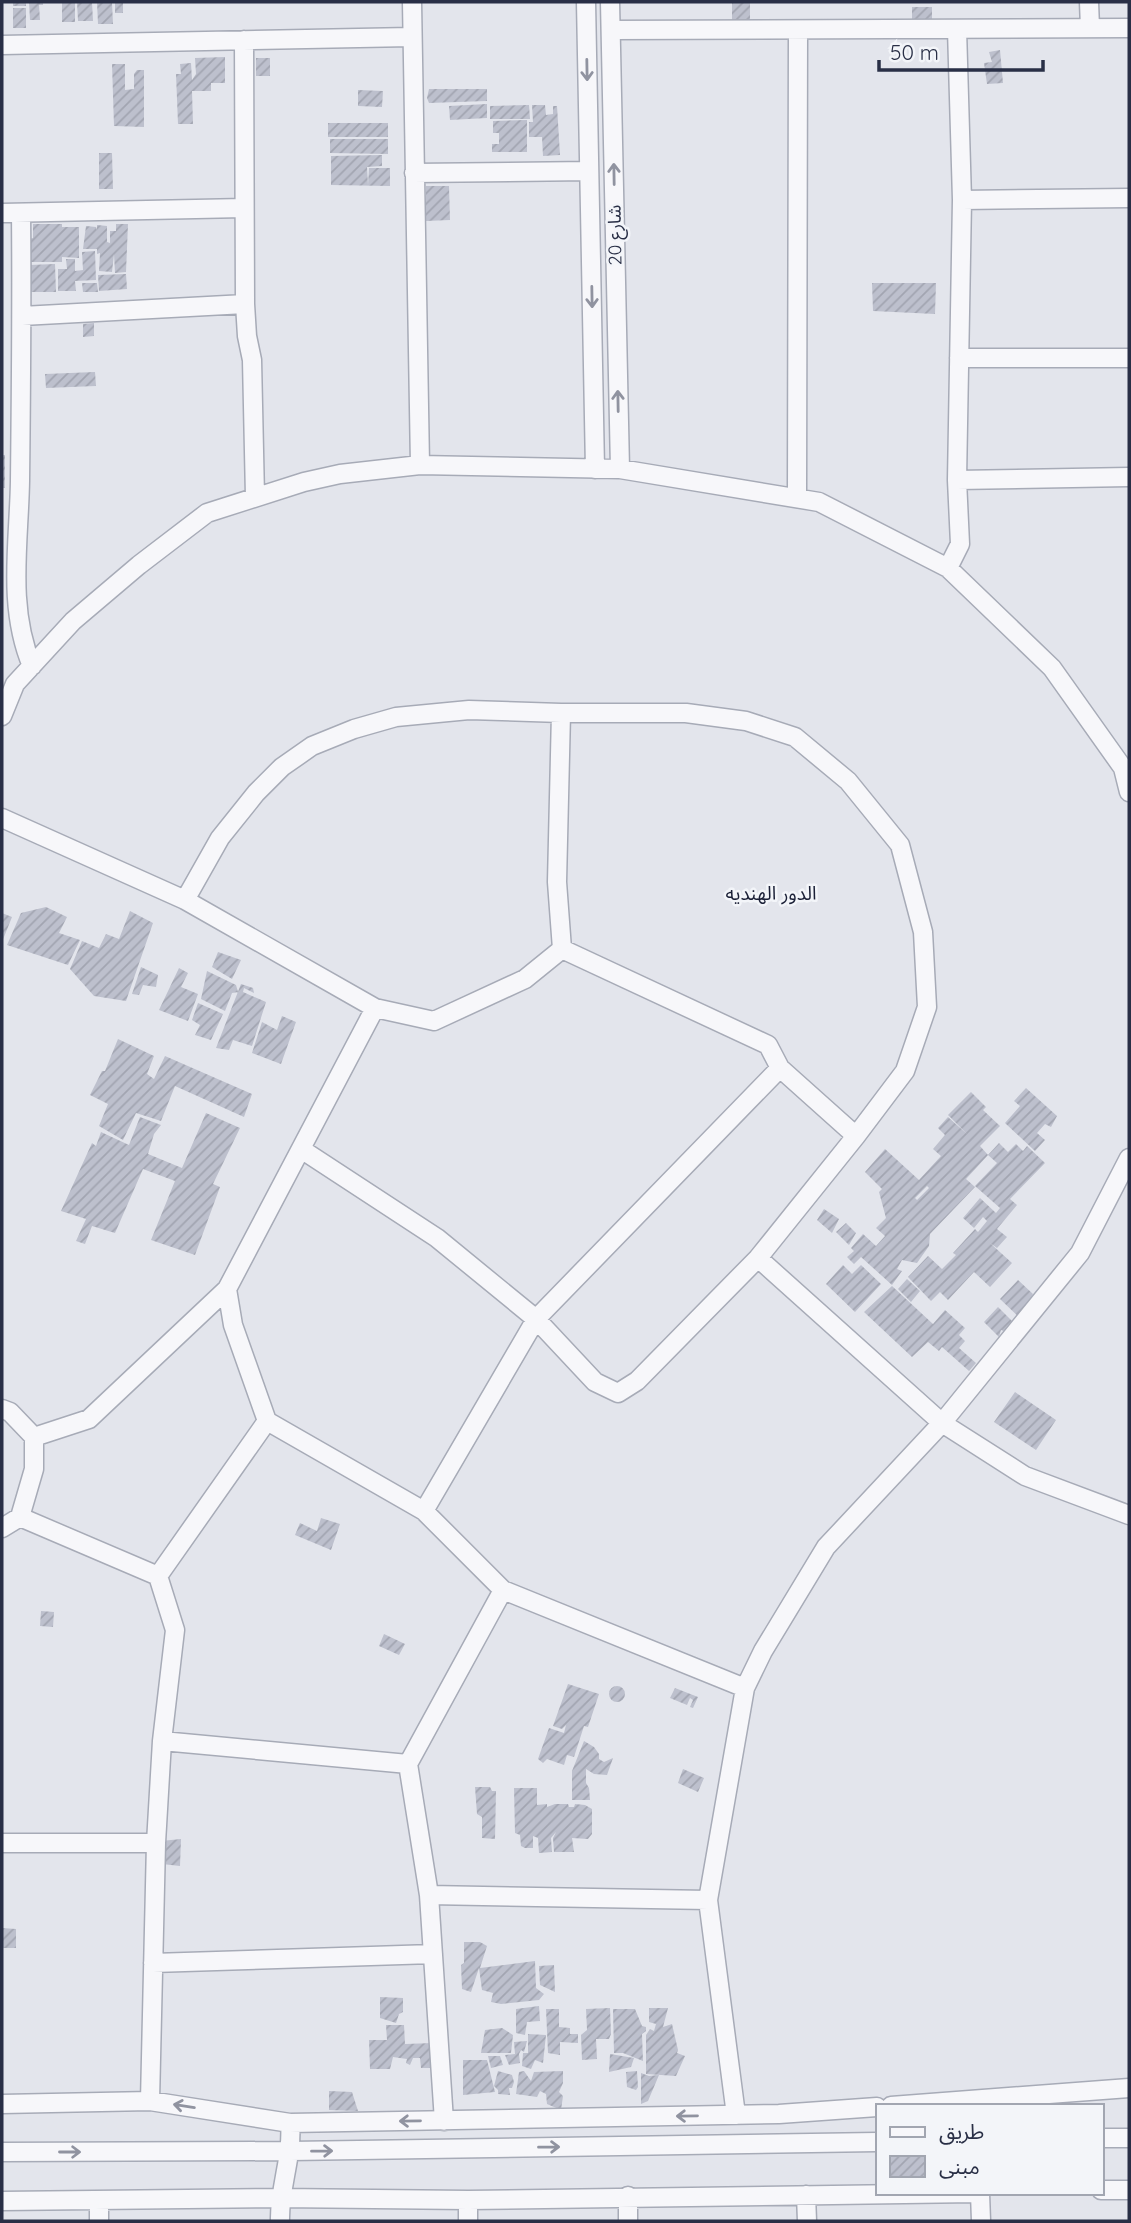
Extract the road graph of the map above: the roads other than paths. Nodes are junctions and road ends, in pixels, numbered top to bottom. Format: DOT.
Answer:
graph roads {
  1 [pos="412,2"];
  2 [pos="586,2"];
  3 [pos="610,2"];
  4 [pos="1089,2"];
  5 [pos="1090,28"];
  6 [pos="1129,28"];
  7 [pos="957,29"];
  8 [pos="611,30"];
  9 [pos="799,31"];
  10 [pos="411,37"];
  11 [pos="244,40"];
  12 [pos="2,45"];
  13 [pos="589,171"];
  14 [pos="414,173"];
  15 [pos="1129,198"];
  16 [pos="962,200"];
  17 [pos="244,208"];
  18 [pos="2,213"];
  19 [pos="21,213"];
  20 [pos="245,304"];
  21 [pos="22,316"];
  22 [pos="960,358"];
  23 [pos="1129,358"];
  24 [pos="420,465"];
  25 [pos="595,469"];
  26 [pos="620,469"];
  27 [pos="1129,477"];
  28 [pos="957,480"];
  29 [pos="255,497"];
  30 [pos="797,498"];
  31 [pos="948,568"];
  32 [pos="32,666"];
  33 [pos="8,680"];
  34 [pos="561,713"];
  35 [pos="2,716"];
  36 [pos="1129,792"];
  37 [pos="2,818"];
  38 [pos="185,900"];
  39 [pos="562,949"];
  40 [pos="375,1007"];
  41 [pos="780,1068"];
  42 [pos="856,1136"];
  43 [pos="301,1149"];
  44 [pos="1129,1158"];
  45 [pos="758,1258"];
  46 [pos="227,1289"];
  47 [pos="536,1319"];
  48 [pos="2,1409"];
  49 [pos="267,1421"];
  50 [pos="942,1423"];
  51 [pos="34,1437"];
  52 [pos="424,1511"];
  53 [pos="1129,1515"];
  54 [pos="20,1517"];
  55 [pos="2,1528"];
  56 [pos="158,1576"];
  57 [pos="503,1590"];
  58 [pos="745,1688"];
  59 [pos="162,1741"];
  60 [pos="408,1764"];
  61 [pos="2,1843"];
  62 [pos="156,1843"];
  63 [pos="429,1895"];
  64 [pos="708,1900"];
  65 [pos="433,1954"];
  66 [pos="153,1963"];
  67 [pos="1129,2088"];
  68 [pos="150,2101"];
  69 [pos="2,2104"];
  70 [pos="917,2104"];
  71 [pos="876,2107"];
  72 [pos="779,2114"];
  73 [pos="736,2115"];
  74 [pos="444,2121"];
  75 [pos="290,2123"];
  76 [pos="1103,2138"];
  77 [pos="1129,2138"];
  78 [pos="876,2142"];
  79 [pos="781,2143"];
  80 [pos="291,2151"];
  81 [pos="2,2152"];
  82 [pos="1103,2190"];
  83 [pos="1129,2190"];
  84 [pos="876,2194"];
  85 [pos="806,2195"];
  86 [pos="977,2195"];
  87 [pos="628,2196"];
  88 [pos="280,2198"];
  89 [pos="99,2200"];
  90 [pos="468,2200"];
  91 [pos="2,2201"];
  92 [pos="99,2221"];
  93 [pos="280,2221"];
  94 [pos="468,2221"];
  95 [pos="628,2221"];
  96 [pos="807,2221"];
  97 [pos="981,2221"];
  1 -- 10 [label="street"];
  2 -- 13 [label="street, شارع 20, one-way"];
  3 -- 8 [label="street, شارع 20"];
  4 -- 5 [label="street"];
  5 -- 6 [label="street"];
  5 -- 7 [label="street"];
  7 -- 9 [label="street"];
  7 -- 16 [label="street"];
  8 -- 9 [label="street"];
  26 -- 8 [label="street, شارع 20, one-way"];
  9 -- 30 [label="street"];
  10 -- 11 [label="street"];
  10 -- 14 [label="street"];
  11 -- 12 [label="street"];
  11 -- 17 [label="street"];
  13 -- 14 [label="street"];
  13 -- 25 [label="street, شارع 20, one-way"];
  14 -- 24 [label="street"];
  15 -- 16 [label="street"];
  16 -- 22 [label="street"];
  17 -- 19 [label="street"];
  17 -- 20 [label="street"];
  18 -- 19 [label="street"];
  19 -- 21 [label="street"];
  20 -- 21 [label="street"];
  20 -- 29 [label="street"];
  21 -- 32 [label="street"];
  22 -- 23 [label="street"];
  22 -- 28 [label="street"];
  24 -- 25 [label="street"];
  24 -- 29 [label="street"];
  25 -- 26 [label="street"];
  26 -- 30 [label="street"];
  27 -- 28 [label="street"];
  28 -- 31 [label="street"];
  29 -- 32 [label="street"];
  30 -- 31 [label="street"];
  31 -- 36 [label="street"];
  32 -- 33 [label="street"];
  33 -- 35 [label="street"];
  34 -- 38 [label="street"];
  34 -- 39 [label="street"];
  34 -- 42 [label="street"];
  37 -- 38 [label="street"];
  38 -- 40 [label="street"];
  39 -- 40 [label="street"];
  39 -- 41 [label="street"];
  40 -- 43 [label="street"];
  41 -- 42 [label="street"];
  41 -- 47 [label="street"];
  42 -- 45 [label="street"];
  43 -- 46 [label="street"];
  43 -- 47 [label="street"];
  44 -- 50 [label="street"];
  45 -- 47 [label="street"];
  45 -- 50 [label="street"];
  46 -- 49 [label="street"];
  46 -- 51 [label="street"];
  47 -- 52 [label="street"];
  48 -- 51 [label="street"];
  49 -- 52 [label="street"];
  49 -- 56 [label="street"];
  50 -- 53 [label="street"];
  50 -- 58 [label="street"];
  51 -- 54 [label="street"];
  52 -- 57 [label="street"];
  54 -- 55 [label="street"];
  54 -- 56 [label="street"];
  56 -- 59 [label="street"];
  57 -- 58 [label="street"];
  57 -- 60 [label="street"];
  58 -- 64 [label="street"];
  59 -- 60 [label="street"];
  59 -- 62 [label="street"];
  60 -- 63 [label="street"];
  61 -- 62 [label="street"];
  62 -- 66 [label="street"];
  63 -- 64 [label="street"];
  63 -- 65 [label="street"];
  64 -- 73 [label="street"];
  65 -- 66 [label="street"];
  65 -- 74 [label="street"];
  66 -- 68 [label="street"];
  67 -- 70 [label="street"];
  68 -- 69 [label="street"];
  75 -- 68 [label="street, one-way"];
  71 -- 72 [label="street"];
  72 -- 73 [label="street"];
  72 -- 79 [label="street"];
  73 -- 74 [label="street, one-way"];
  74 -- 75 [label="street, one-way"];
  75 -- 80 [label="street"];
  76 -- 77 [label="street"];
  78 -- 79 [label="street"];
  80 -- 79 [label="street, one-way"];
  81 -- 80 [label="street, one-way"];
  80 -- 88 [label="street"];
  82 -- 83 [label="street"];
  84 -- 85 [label="street"];
  85 -- 87 [label="street"];
  85 -- 96 [label="street"];
  86 -- 97 [label="street"];
  87 -- 90 [label="street"];
  87 -- 95 [label="street"];
  88 -- 89 [label="street"];
  88 -- 90 [label="street"];
  88 -- 93 [label="street"];
  89 -- 91 [label="street"];
  89 -- 92 [label="street"];
  90 -- 94 [label="street"];
}
